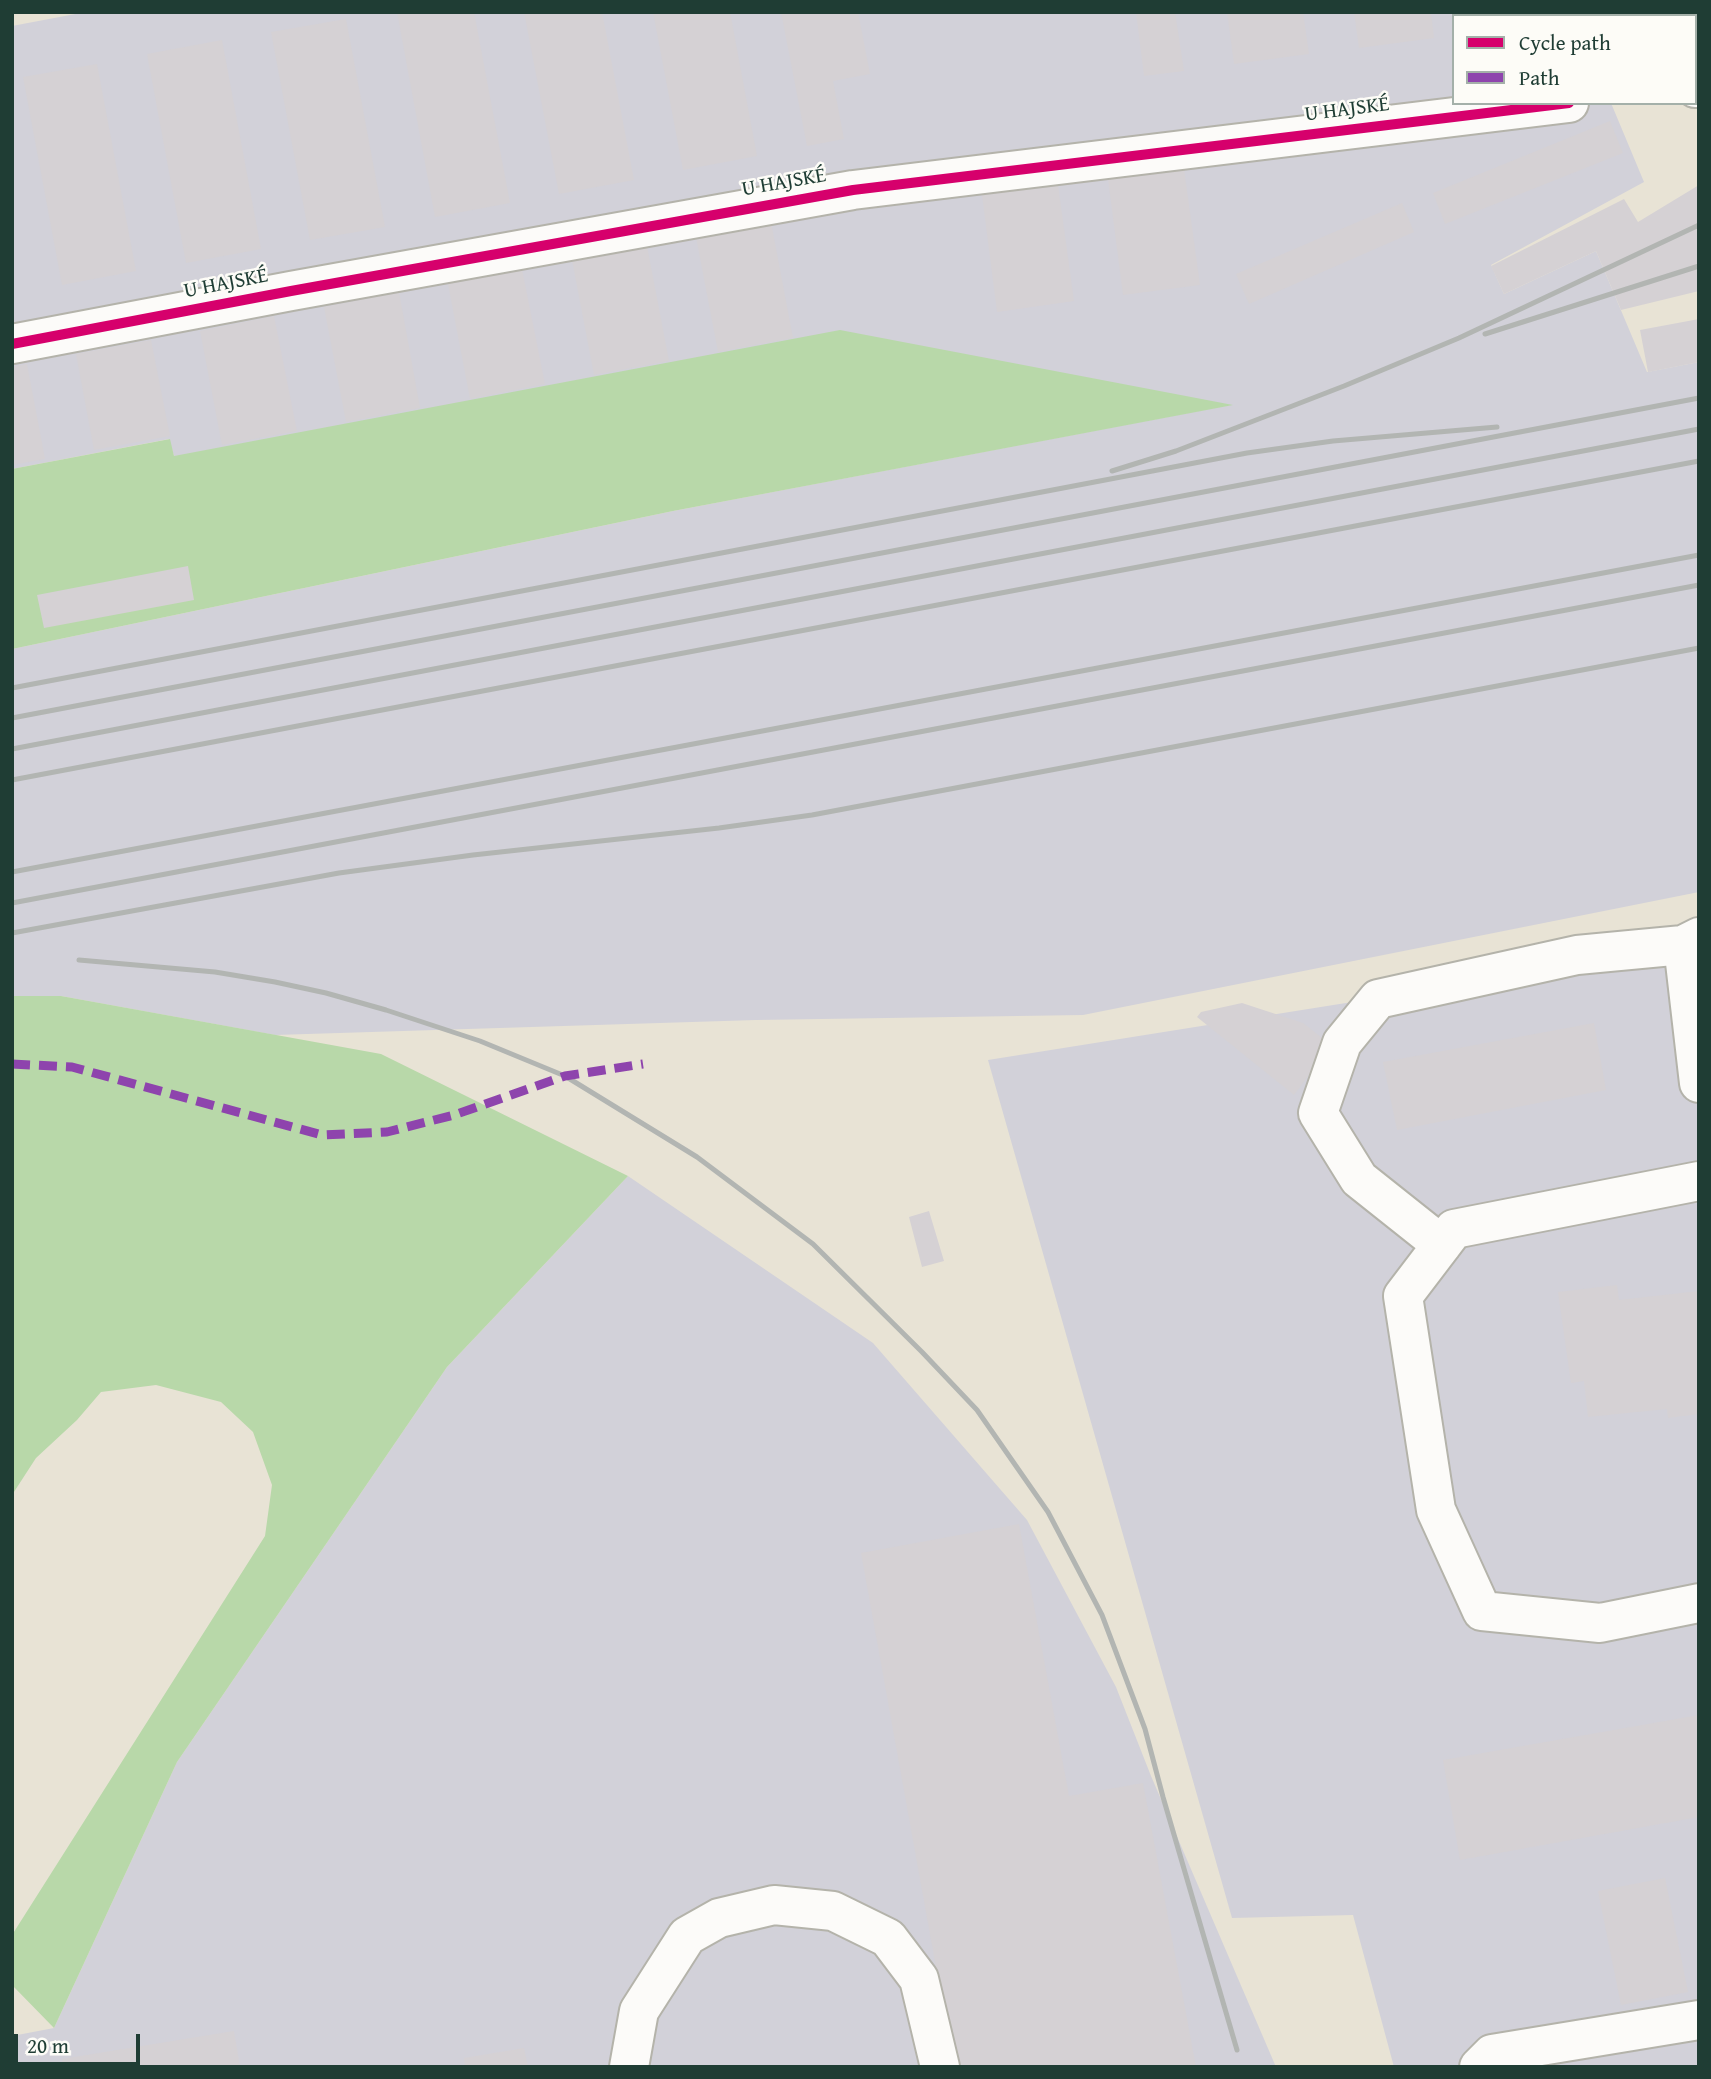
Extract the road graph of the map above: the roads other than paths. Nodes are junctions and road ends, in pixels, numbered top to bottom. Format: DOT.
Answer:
graph roads {
  1 [pos="1553,105"];
  2 [pos="12,344"];
  3 [pos="1691,941"];
  4 [pos="1699,1083"];
  5 [pos="1699,1181"];
  6 [pos="1442,1245"];
  7 [pos="1699,1603"];
  8 [pos="1699,2020"];
  9 [pos="629,2067"];
  10 [pos="940,2067"];
  11 [pos="1479,2067"];
  1 -- 2 [label="lane, U HAJSKÉ"];
  3 -- 4 [label="lane"];
  3 -- 6 [label="lane"];
  5 -- 6 [label="lane"];
  6 -- 7 [label="lane"];
  8 -- 11 [label="lane"];
  9 -- 10 [label="lane"];
}
